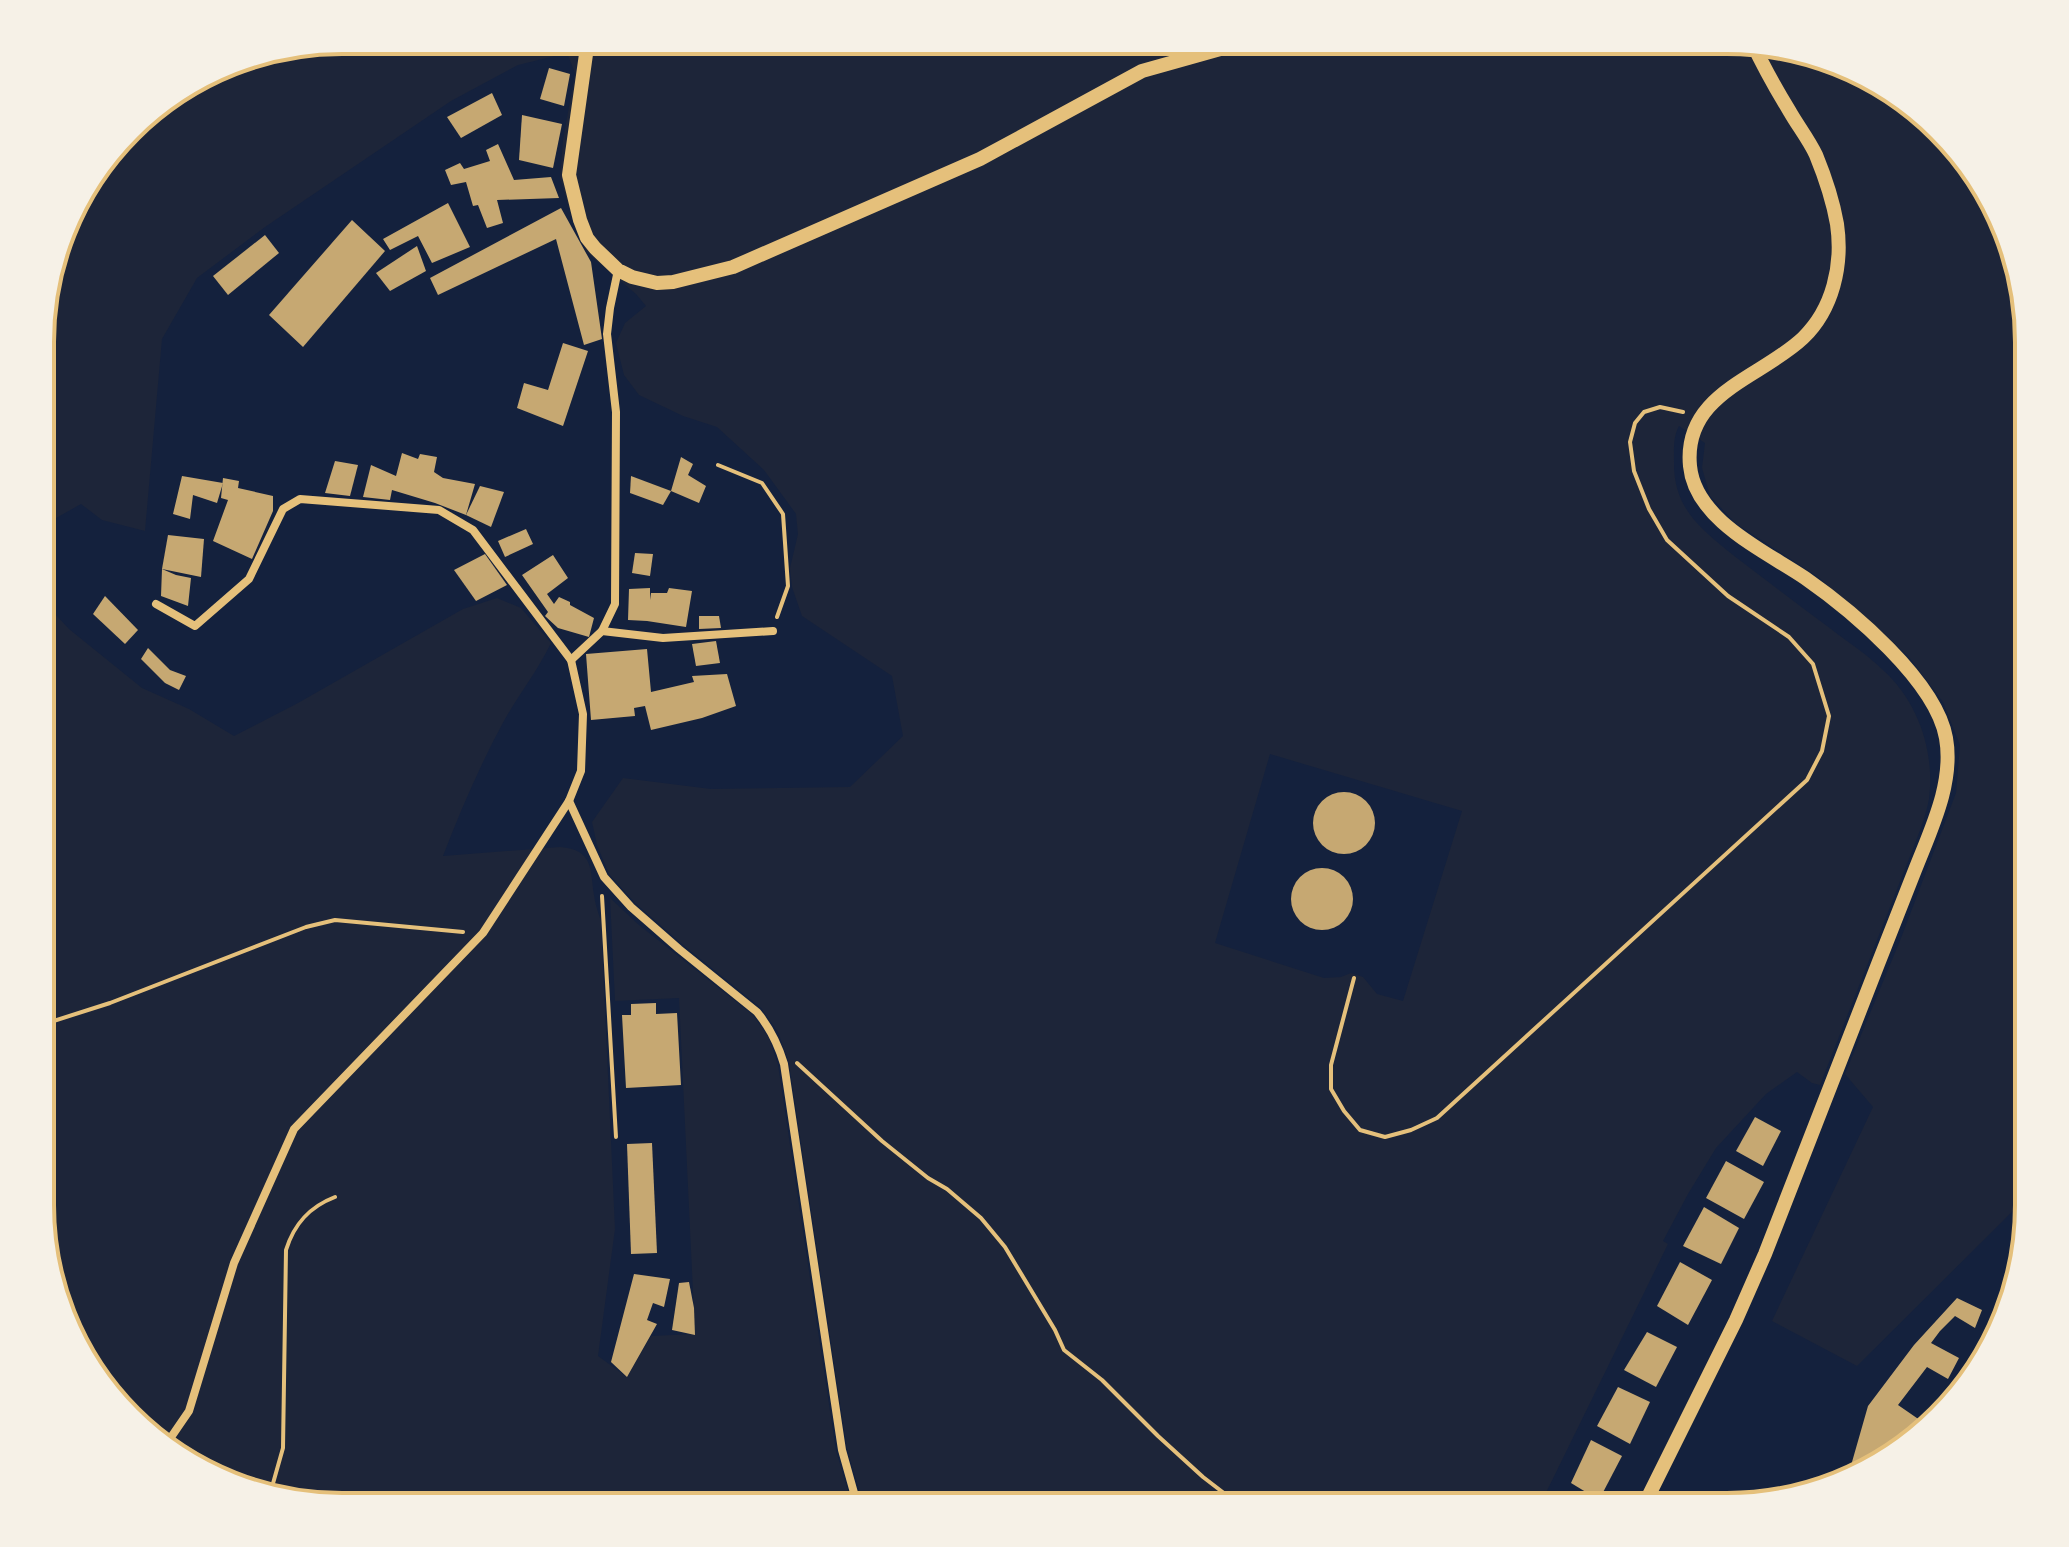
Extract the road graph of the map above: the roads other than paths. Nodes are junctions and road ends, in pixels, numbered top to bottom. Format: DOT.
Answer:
graph roads {
  1 [pos="586,54"];
  2 [pos="1203,54"];
  3 [pos="1758,56"];
  4 [pos="618,270"];
  5 [pos="156,604"];
  6 [pos="602,631"];
  7 [pos="773,631"];
  8 [pos="571,660"];
  9 [pos="569,801"];
  10 [pos="171,1437"];
  11 [pos="854,1493"];
  12 [pos="1650,1493"];
  1 -- 4 [label="main road"];
  2 -- 4 [label="main road"];
  3 -- 12 [label="main road"];
  4 -- 6 [label="street"];
  5 -- 8 [label="street"];
  6 -- 7 [label="street"];
  6 -- 8 [label="street"];
  8 -- 9 [label="street"];
  9 -- 10 [label="street"];
  9 -- 11 [label="street"];
}
